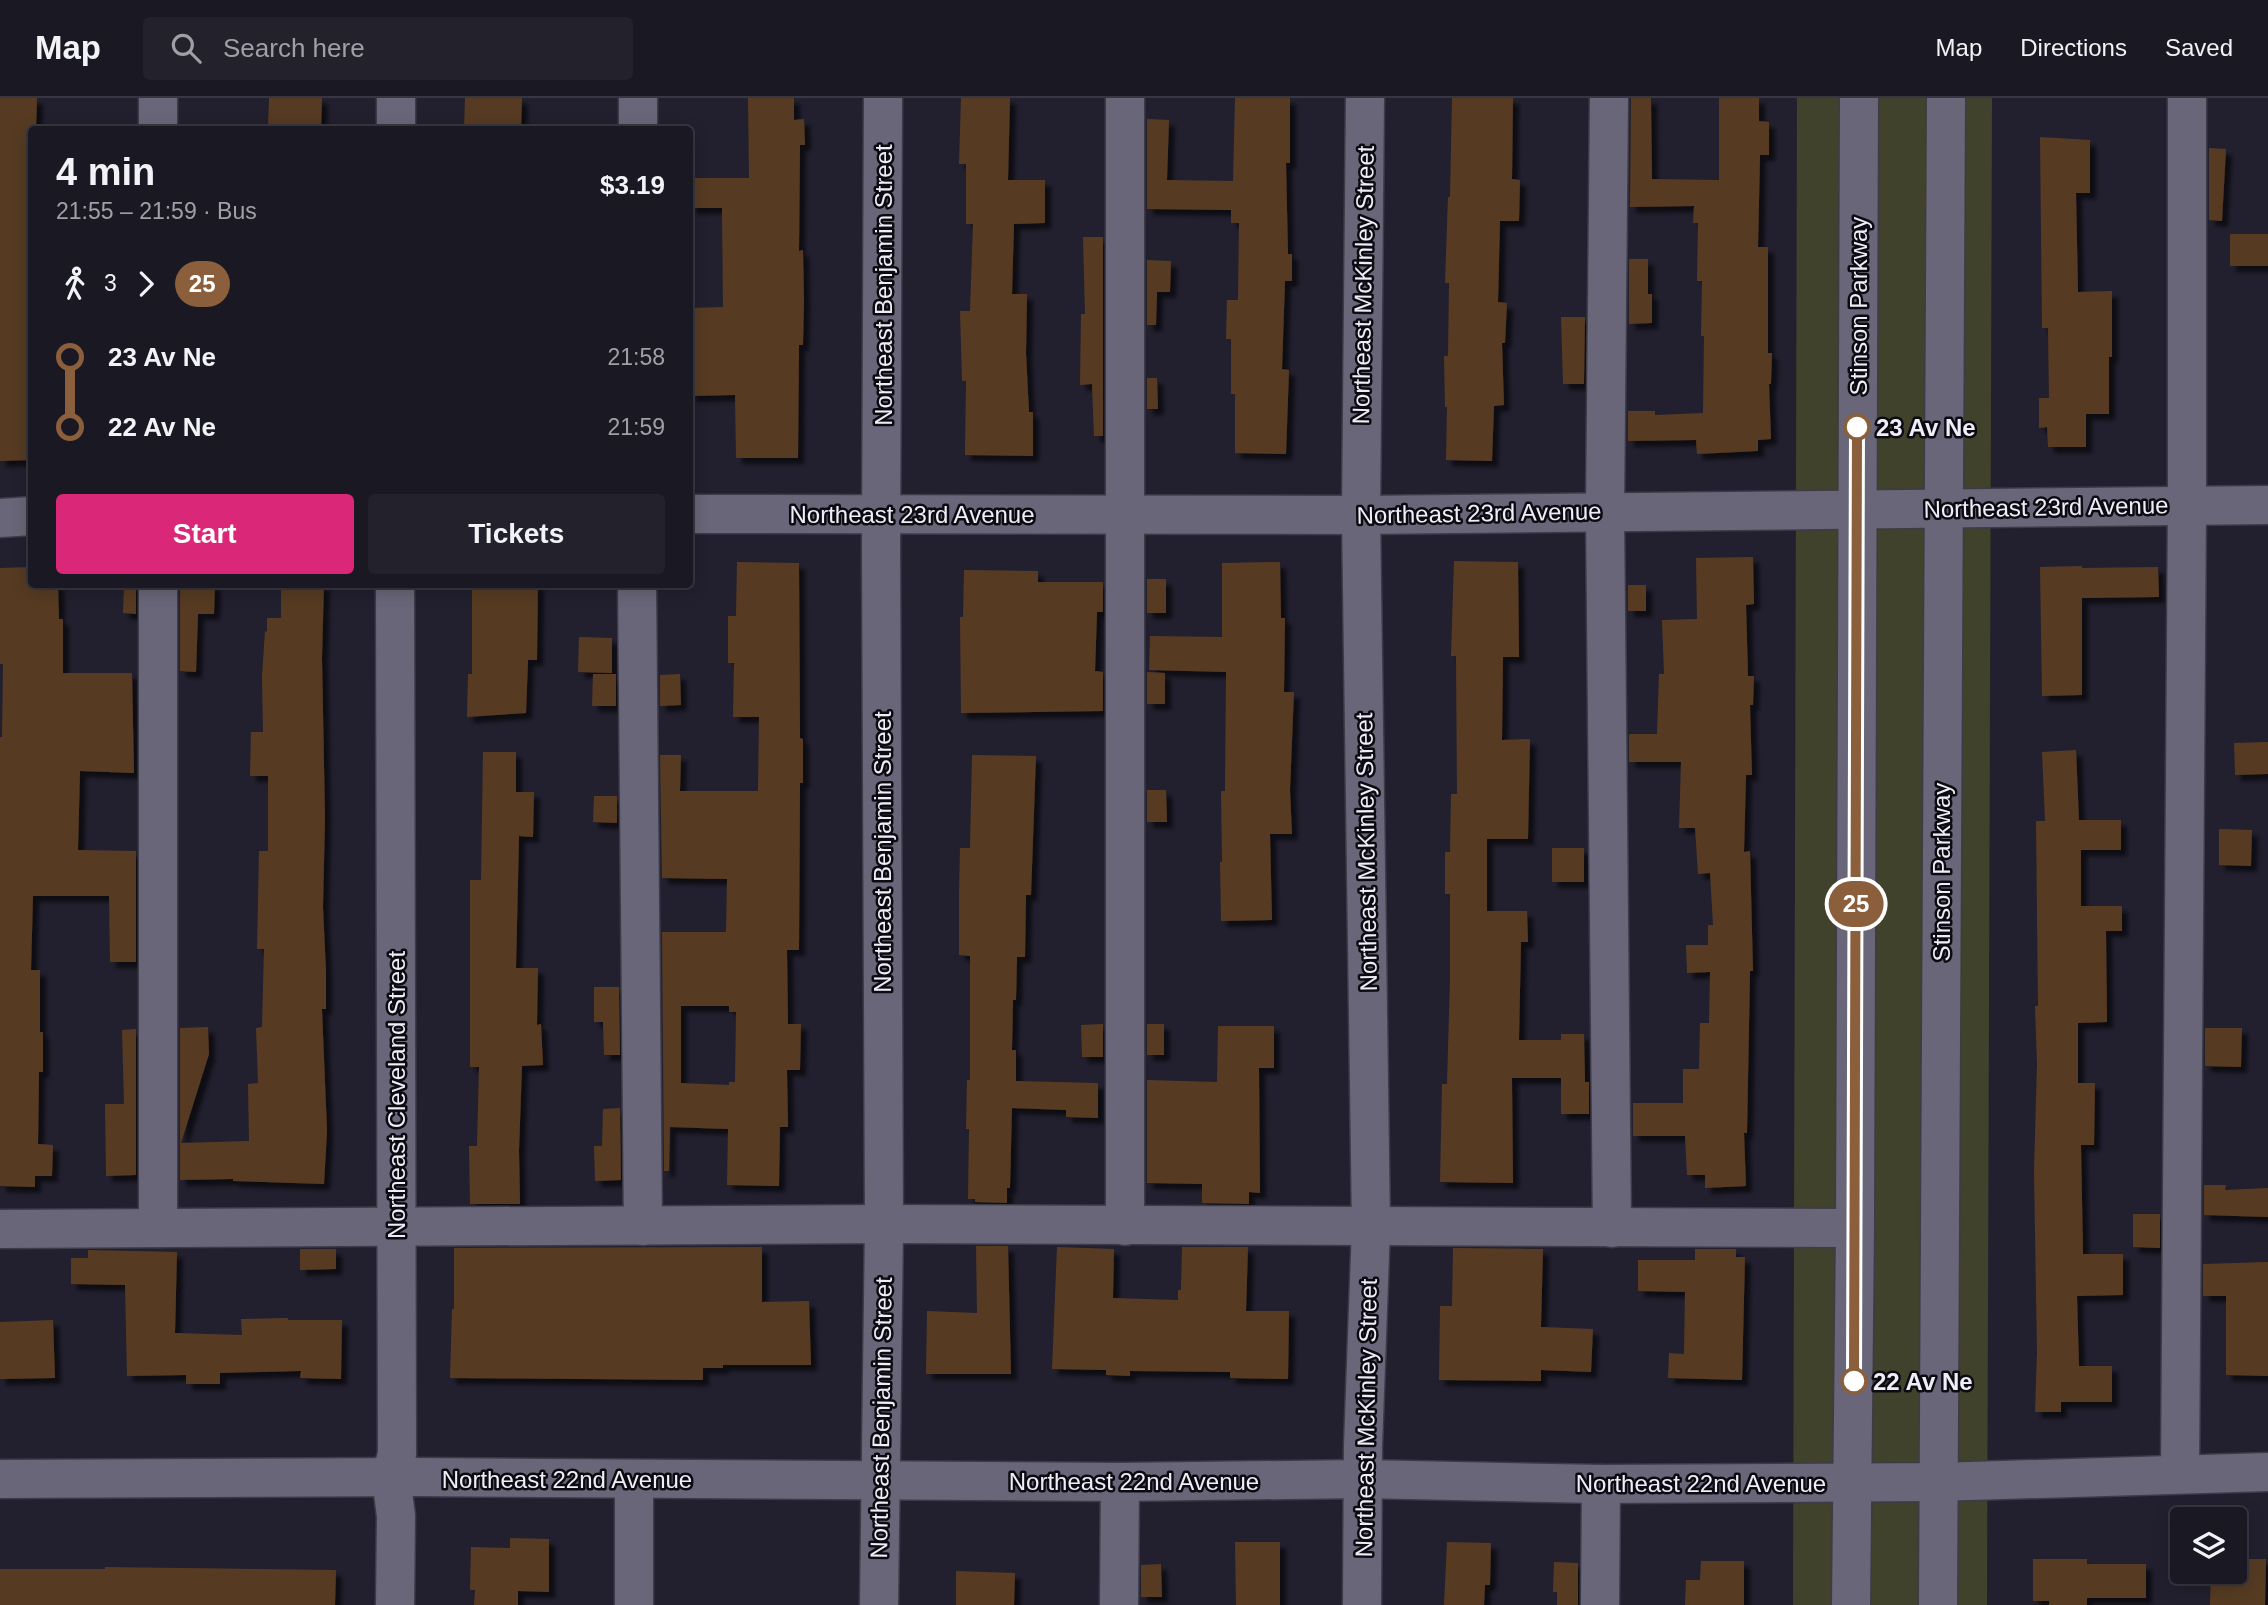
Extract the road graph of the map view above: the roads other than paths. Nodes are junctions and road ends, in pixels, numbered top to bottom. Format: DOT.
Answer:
graph roads {
  1 [pos="158,98"];
  2 [pos="396,98"];
  3 [pos="638,98"];
  4 [pos="883,98"];
  5 [pos="1125,98"];
  6 [pos="1365,98"];
  7 [pos="1609,98"];
  8 [pos="1859,98"];
  9 [pos="1946,98"];
  10 [pos="2188,98"];
  11 [pos="158,126"];
  12 [pos="396,126"];
  13 [pos="638,126"];
  14 [pos="2187,504"];
  15 [pos="2268,505"];
  16 [pos="1943,508"];
  17 [pos="1605,511"];
  18 [pos="1857,511"];
  19 [pos="693,514"];
  20 [pos="881,514"];
  21 [pos="1124,514"];
  22 [pos="1361,515"];
  23 [pos="28,516"];
  24 [pos="0,518"];
  25 [pos="158,588"];
  26 [pos="395,588"];
  27 [pos="636,588"];
  28 [pos="884,1224"];
  29 [pos="643,1226"];
  30 [pos="1125,1226"];
  31 [pos="396,1227"];
  32 [pos="1371,1227"];
  33 [pos="0,1228"];
  34 [pos="158,1228"];
  35 [pos="1612,1228"];
  36 [pos="1856,1228"];
  37 [pos="2268,1472"];
  38 [pos="2180,1474"];
  39 [pos="391,1478"];
  40 [pos="0,1479"];
  41 [pos="1363,1479"];
  42 [pos="634,1480"];
  43 [pos="880,1481"];
  44 [pos="1120,1482"];
  45 [pos="1852,1482"];
  46 [pos="1938,1482"];
  47 [pos="1601,1484"];
  48 [pos="395,1605"];
  49 [pos="634,1605"];
  50 [pos="878,1605"];
  51 [pos="1119,1605"];
  52 [pos="1362,1605"];
  53 [pos="1600,1605"];
  54 [pos="1851,1605"];
  55 [pos="1938,1605"];
  1 -- 11 [label="street"];
  2 -- 12 [label="street"];
  3 -- 13 [label="street"];
  4 -- 20 [label="street, Northeast Benjamin Street"];
  5 -- 21 [label="street"];
  6 -- 22 [label="street, Northeast McKinley Street"];
  7 -- 17 [label="street"];
  8 -- 18 [label="street, Stinson Parkway"];
  9 -- 16 [label="street, Stinson Parkway"];
  10 -- 14 [label="street"];
  14 -- 15 [label="street, Northeast 23rd Avenue"];
  14 -- 16 [label="street, Northeast 23rd Avenue"];
  14 -- 38 [label="street"];
  16 -- 18 [label="street, Northeast 23rd Avenue"];
  16 -- 46 [label="street, Stinson Parkway"];
  17 -- 18 [label="street, Northeast 23rd Avenue"];
  17 -- 22 [label="street, Northeast 23rd Avenue"];
  17 -- 35 [label="street"];
  18 -- 36 [label="street, Stinson Parkway"];
  19 -- 20 [label="street, Northeast 23rd Avenue"];
  20 -- 21 [label="street, Northeast 23rd Avenue"];
  20 -- 28 [label="street, Northeast Benjamin Street"];
  21 -- 22 [label="street, Northeast 23rd Avenue"];
  21 -- 30 [label="street"];
  22 -- 32 [label="street, Northeast McKinley Street"];
  23 -- 24 [label="street"];
  25 -- 34 [label="street"];
  26 -- 31 [label="street, Northeast Cleveland Street"];
  27 -- 29 [label="street"];
  28 -- 29 [label="street"];
  28 -- 30 [label="street"];
  28 -- 43 [label="street, Northeast Benjamin Street"];
  29 -- 31 [label="street"];
  30 -- 32 [label="street"];
  31 -- 34 [label="street"];
  31 -- 39 [label="street, Northeast Cleveland Street"];
  32 -- 35 [label="street"];
  32 -- 41 [label="street, Northeast McKinley Street"];
  33 -- 34 [label="street"];
  35 -- 36 [label="street"];
  36 -- 45 [label="street, Stinson Parkway"];
  37 -- 38 [label="street, Northeast 22nd Avenue"];
  38 -- 46 [label="street, Northeast 22nd Avenue"];
  39 -- 40 [label="street, Northeast 22nd Avenue"];
  39 -- 42 [label="street, Northeast 22nd Avenue"];
  39 -- 48 [label="street, Northeast Cleveland Street"];
  41 -- 44 [label="street, Northeast 22nd Avenue"];
  41 -- 47 [label="street, Northeast 22nd Avenue"];
  41 -- 52 [label="street, Northeast McKinley Street"];
  42 -- 43 [label="street, Northeast 22nd Avenue"];
  42 -- 49 [label="street"];
  43 -- 44 [label="street, Northeast 22nd Avenue"];
  43 -- 50 [label="street, Northeast Benjamin Street"];
  44 -- 51 [label="street"];
  45 -- 46 [label="street, Northeast 22nd Avenue"];
  45 -- 47 [label="street, Northeast 22nd Avenue"];
  45 -- 54 [label="street, Stinson Parkway"];
  46 -- 55 [label="street, Stinson Parkway"];
  47 -- 53 [label="street"];
}
